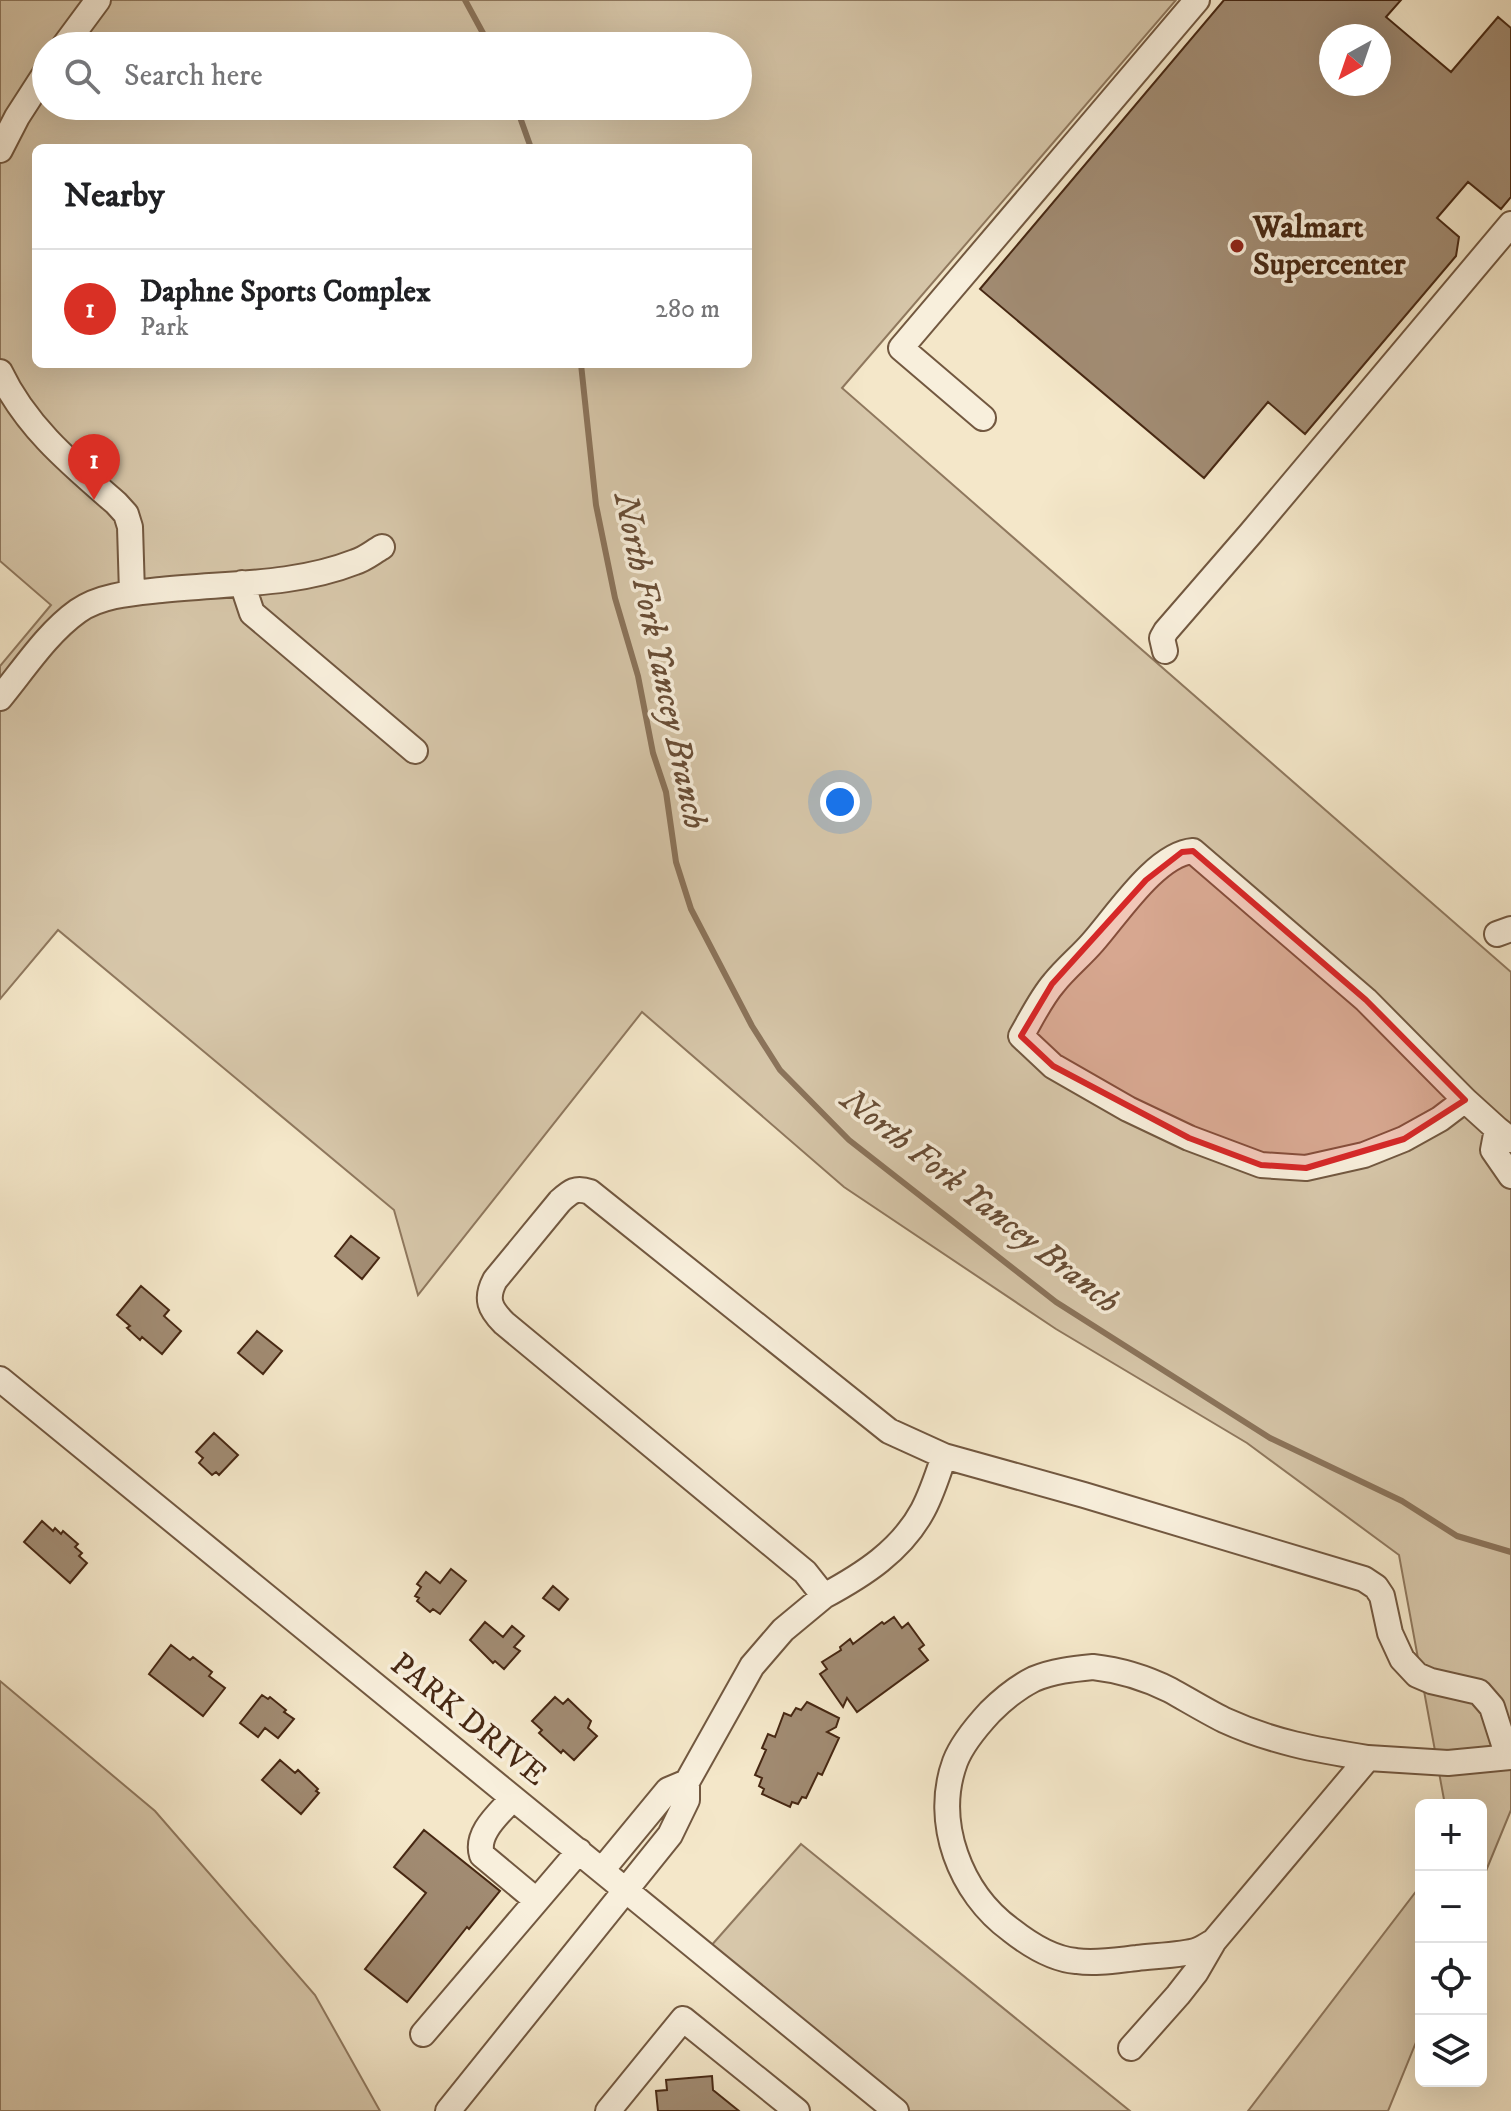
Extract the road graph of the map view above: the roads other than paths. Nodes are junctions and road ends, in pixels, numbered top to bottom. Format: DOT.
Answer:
graph roads {
  1 [pos="98,0"];
  2 [pos="1197,0"];
  3 [pos="74,32"];
  4 [pos="32,94"];
  5 [pos="0,150"];
  6 [pos="1511,224"];
  7 [pos="0,372"];
  8 [pos="983,418"];
  9 [pos="382,547"];
  10 [pos="242,583"];
  11 [pos="132,593"];
  12 [pos="1165,651"];
  13 [pos="0,698"];
  14 [pos="415,751"];
  15 [pos="1465,1100"];
  16 [pos="1504,1135"];
  17 [pos="1511,1176"];
  18 [pos="0,1379"];
  19 [pos="944,1456"];
  20 [pos="824,1596"];
  21 [pos="1510,1757"];
  22 [pos="1368,1758"];
  23 [pos="687,1782"];
  24 [pos="513,1798"];
  25 [pos="579,1851"];
  26 [pos="602,1870"];
  27 [pos="626,1890"];
  28 [pos="536,1900"];
  29 [pos="1214,1941"];
  30 [pos="423,2034"];
  31 [pos="1131,2048"];
  32 [pos="612,2106"];
  33 [pos="448,2111"];
  34 [pos="797,2111"];
  35 [pos="896,2111"];
  1 -- 3 [label="street"];
  2 -- 8 [label="street"];
  4 -- 5 [label="street"];
  6 -- 12 [label="street"];
  7 -- 11 [label="street"];
  9 -- 10 [label="street"];
  10 -- 11 [label="street"];
  10 -- 14 [label="street"];
  11 -- 13 [label="street"];
  15 -- 15 [label="street"];
  15 -- 16 [label="street"];
  16 -- 17 [label="street"];
  18 -- 24 [label="street, PARK DRIVE"];
  19 -- 20 [label="street"];
  19 -- 20 [label="street"];
  19 -- 21 [label="street"];
  20 -- 23 [label="street"];
  21 -- 22 [label="street"];
  22 -- 29 [label="street"];
  22 -- 29 [label="street"];
  23 -- 26 [label="street"];
  23 -- 27 [label="street"];
  24 -- 25 [label="street, PARK DRIVE"];
  24 -- 28 [label="street"];
  25 -- 26 [label="street, PARK DRIVE"];
  25 -- 28 [label="street"];
  26 -- 27 [label="street, PARK DRIVE"];
  27 -- 33 [label="street"];
  27 -- 35 [label="street, PARK DRIVE"];
  28 -- 30 [label="street"];
  29 -- 31 [label="street"];
  32 -- 34 [label="street"];
}
